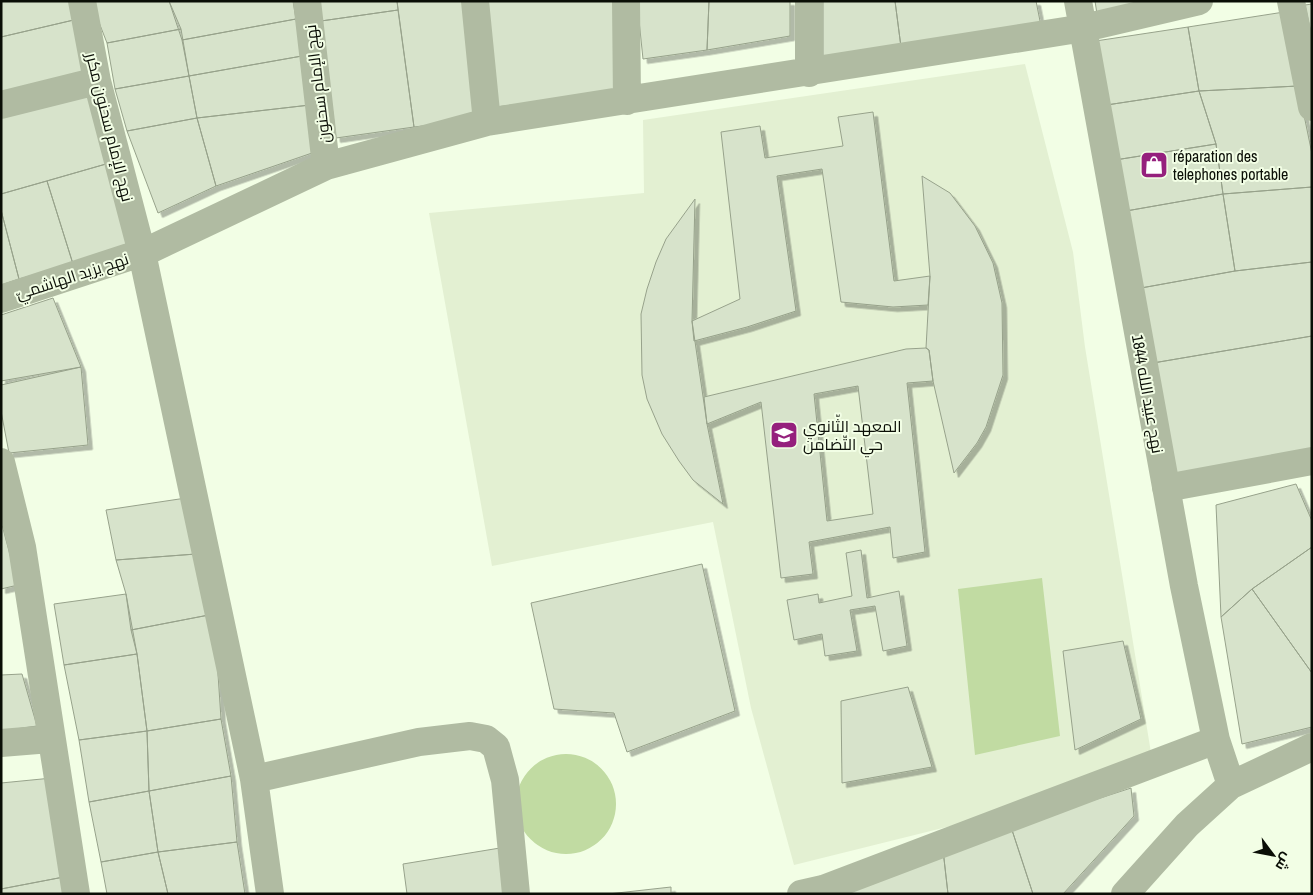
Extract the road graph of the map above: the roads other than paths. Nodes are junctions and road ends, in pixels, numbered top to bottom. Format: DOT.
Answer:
graph roads {
  1 [pos="82,1"];
  2 [pos="307,1"];
  3 [pos="475,1"];
  4 [pos="626,1"];
  5 [pos="809,1"];
  6 [pos="1078,1"];
  7 [pos="1199,1"];
  8 [pos="1291,1"];
  9 [pos="1084,28"];
  10 [pos="809,73"];
  11 [pos="97,81"];
  12 [pos="627,101"];
  13 [pos="1,105"];
  14 [pos="1312,107"];
  15 [pos="487,122"];
  16 [pos="326,166"];
  17 [pos="142,253"];
  18 [pos="1,299"];
  19 [pos="1312,461"];
  20 [pos="1,462"];
  21 [pos="1166,488"];
  22 [pos="50,739"];
  23 [pos="1216,740"];
  24 [pos="1,743"];
  25 [pos="1312,748"];
  26 [pos="254,779"];
  27 [pos="1231,785"];
  28 [pos="76,894"];
  29 [pos="270,894"];
  30 [pos="516,894"];
  31 [pos="801,894"];
  32 [pos="1125,894"];
  1 -- 11 [label="street, نهج الإمام سحنون مكرر"];
  2 -- 16 [label="street, نهج الإمام سحنون"];
  3 -- 15 [label="street"];
  4 -- 12 [label="street"];
  5 -- 10 [label="street"];
  6 -- 9 [label="street, نهج عبيد اللله 1844"];
  7 -- 9 [label="street, نهج يزيد الهاشميّ"];
  8 -- 14 [label="street"];
  9 -- 10 [label="street, نهج يزيد الهاشميّ"];
  9 -- 21 [label="street, نهج عبيد اللله 1844"];
  10 -- 12 [label="street, نهج يزيد الهاشميّ"];
  11 -- 13 [label="street"];
  11 -- 17 [label="street, نهج الإمام سحنون مكرر"];
  12 -- 15 [label="street, نهج يزيد الهاشميّ"];
  15 -- 16 [label="street, نهج يزيد الهاشميّ"];
  16 -- 17 [label="street, نهج يزيد الهاشميّ"];
  17 -- 18 [label="street, نهج يزيد الهاشميّ"];
  17 -- 26 [label="street, نهج الإمام سحنون مكرر"];
  19 -- 21 [label="street"];
  20 -- 22 [label="street"];
  21 -- 23 [label="street, نهج عبيد اللله 1844"];
  22 -- 24 [label="street"];
  22 -- 28 [label="street"];
  23 -- 27 [label="street, نهج عبيد اللله 1844"];
  23 -- 31 [label="street"];
  25 -- 27 [label="street"];
  26 -- 29 [label="street, نهج الإمام سحنون مكرر"];
  26 -- 30 [label="street"];
  27 -- 32 [label="street"];
}
